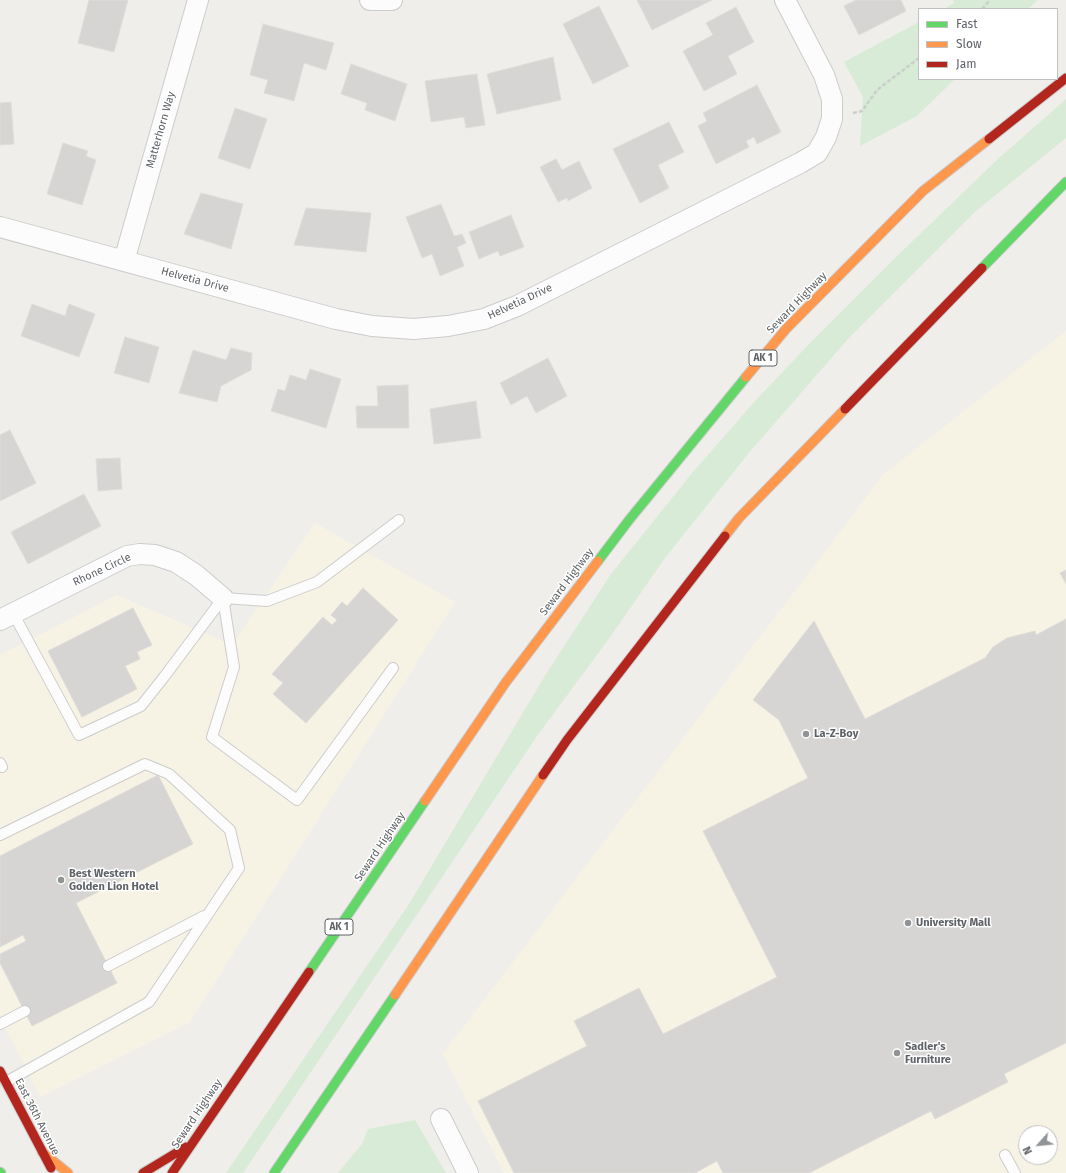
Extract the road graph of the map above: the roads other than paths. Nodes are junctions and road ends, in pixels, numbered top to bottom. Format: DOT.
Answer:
graph roads {
  1 [pos="198,0"];
  2 [pos="370,0"];
  3 [pos="392,0"];
  4 [pos="785,0"];
  5 [pos="1066,78"];
  6 [pos="1066,182"];
  7 [pos="0,227"];
  8 [pos="124,261"];
  9 [pos="399,520"];
  10 [pos="223,598"];
  11 [pos="7,617"];
  12 [pos="393,668"];
  13 [pos="0,835"];
  14 [pos="206,915"];
  15 [pos="108,966"];
  16 [pos="24,1012"];
  17 [pos="0,1024"];
  18 [pos="0,1071"];
  19 [pos="6,1082"];
  20 [pos="441,1119"];
  21 [pos="190,1145"];
  22 [pos="42,1152"];
  23 [pos="1005,1155"];
  24 [pos="53,1173"];
  25 [pos="68,1173"];
  26 [pos="142,1173"];
  27 [pos="172,1173"];
  28 [pos="274,1173"];
  29 [pos="468,1173"];
  30 [pos="1015,1173"];
  1 -- 8 [label="street, Matterhorn Way"];
  2 -- 3 [label="street"];
  4 -- 8 [label="street, Helvetia Drive"];
  5 -- 21 [label="main road, Seward Highway / AK 1"];
  6 -- 28 [label="main road"];
  7 -- 8 [label="street, Helvetia Drive"];
  9 -- 10 [label="lane"];
  10 -- 11 [label="street, Rhone Circle"];
  10 -- 11 [label="lane"];
  10 -- 12 [label="lane"];
  13 -- 14 [label="lane"];
  14 -- 15 [label="lane"];
  14 -- 19 [label="lane"];
  16 -- 17 [label="lane"];
  18 -- 19 [label="main road, East 36th Avenue"];
  19 -- 22 [label="main road, East 36th Avenue"];
  20 -- 29 [label="street"];
  21 -- 26 [label="main road"];
  21 -- 27 [label="main road, Seward Highway / AK 1"];
  22 -- 24 [label="main road, East 36th Avenue"];
  22 -- 25 [label="main road"];
  23 -- 30 [label="lane"];
}
